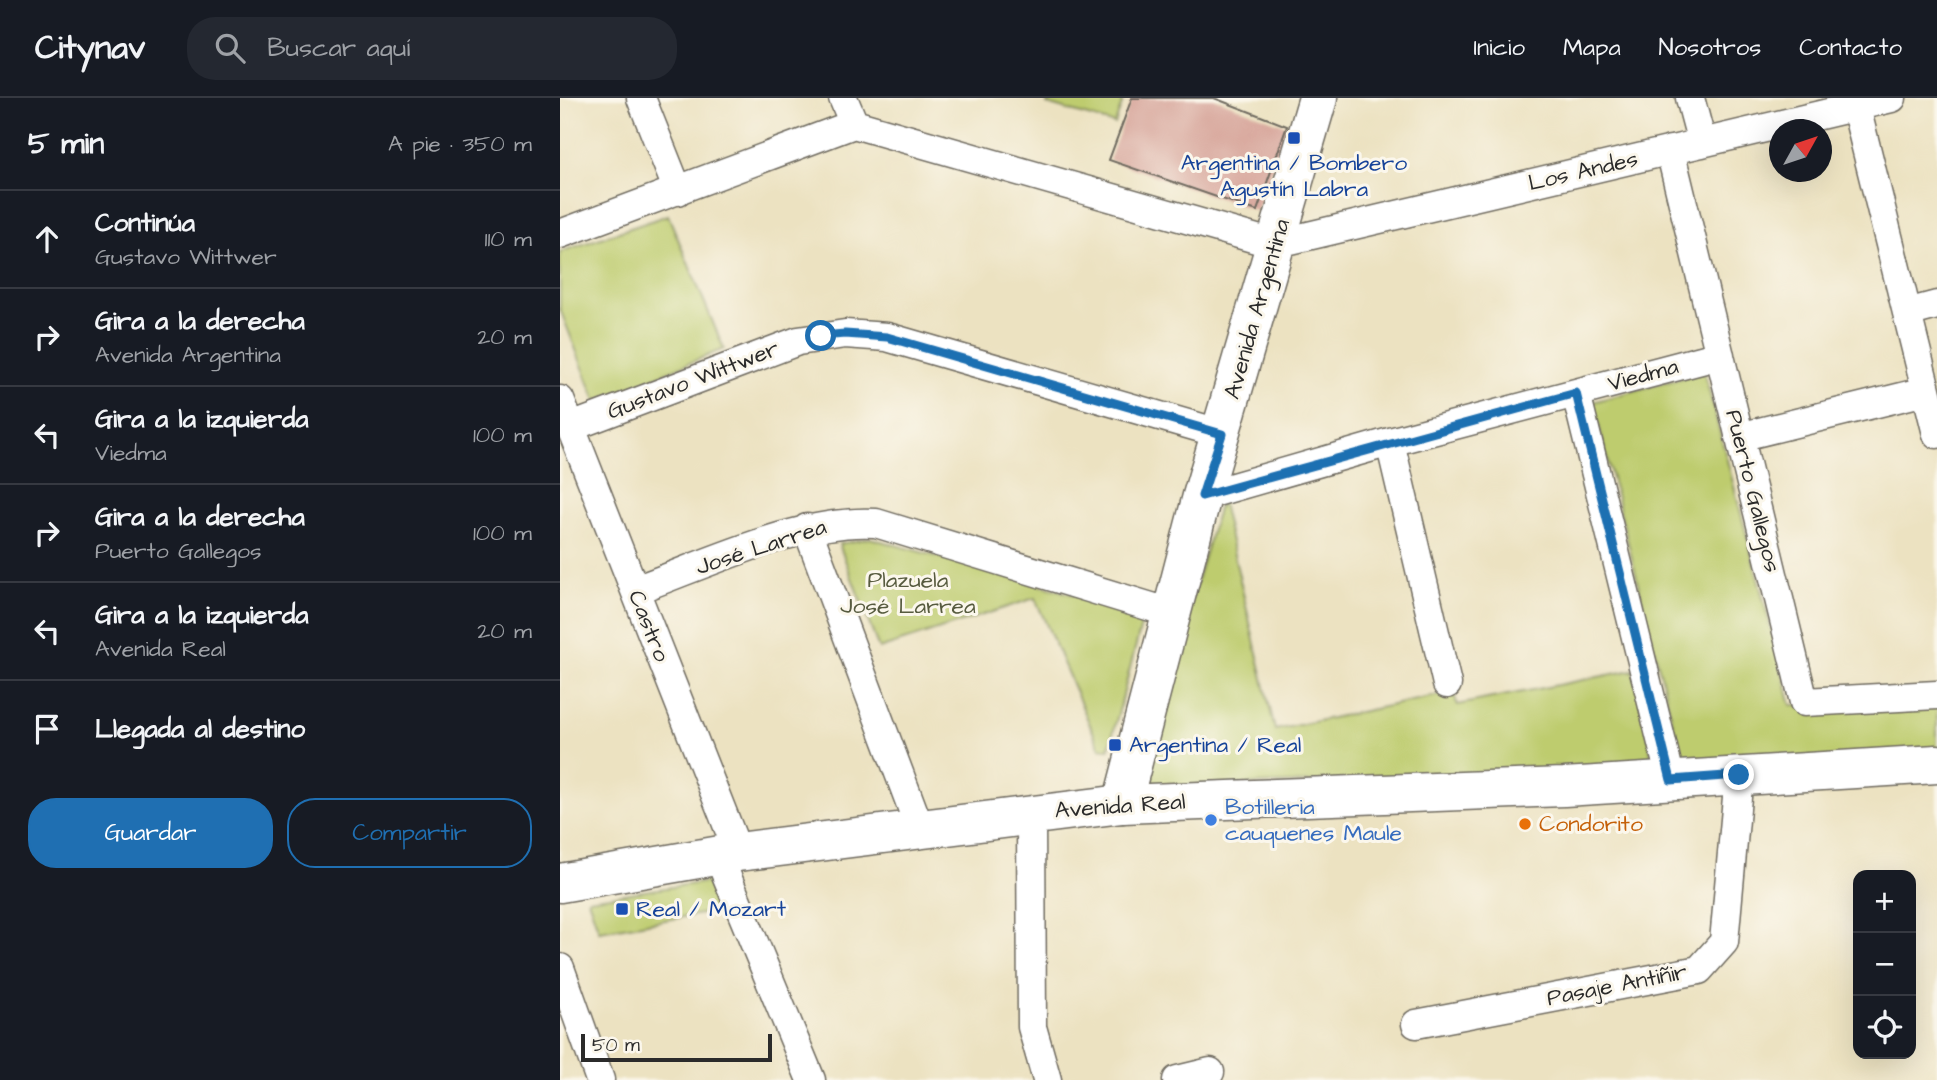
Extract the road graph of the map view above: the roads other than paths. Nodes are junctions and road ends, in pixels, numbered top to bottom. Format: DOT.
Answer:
graph roads {
  1 [pos="641,98"];
  2 [pos="843,98"];
  3 [pos="1318,98"];
  4 [pos="1690,98"];
  5 [pos="1889,98"];
  6 [pos="1856,107"];
  7 [pos="854,124"];
  8 [pos="1702,143"];
  9 [pos="1670,150"];
  10 [pos="678,191"];
  11 [pos="560,233"];
  12 [pos="1274,244"];
  13 [pos="1937,305"];
  14 [pos="1907,313"];
  15 [pos="1720,355"];
  16 [pos="1926,391"];
  17 [pos="1576,393"];
  18 [pos="560,400"];
  19 [pos="571,427"];
  20 [pos="1222,434"];
  21 [pos="1937,434"];
  22 [pos="1739,437"];
  23 [pos="1390,442"];
  24 [pos="1202,496"];
  25 [pos="807,528"];
  26 [pos="635,590"];
  27 [pos="1171,613"];
  28 [pos="1447,684"];
  29 [pos="1937,695"];
  30 [pos="1937,764"];
  31 [pos="1739,775"];
  32 [pos="1671,780"];
  33 [pos="1122,804"];
  34 [pos="1031,813"];
  35 [pos="920,829"];
  36 [pos="728,853"];
  37 [pos="560,883"];
  38 [pos="560,968"];
  39 [pos="1416,1024"];
  40 [pos="1210,1072"];
  41 [pos="600,1080"];
  42 [pos="811,1080"];
  43 [pos="1047,1080"];
  44 [pos="1177,1080"];
  1 -- 10 [label="street"];
  2 -- 7 [label="street"];
  3 -- 12 [label="main road, Avenida Argentina"];
  4 -- 8 [label="street"];
  5 -- 6 [label="street, Los Andes"];
  6 -- 8 [label="street, Los Andes"];
  6 -- 14 [label="street"];
  7 -- 10 [label="street"];
  7 -- 12 [label="street"];
  8 -- 9 [label="street, Los Andes"];
  9 -- 12 [label="street, Los Andes"];
  9 -- 15 [label="street, Puerto Gallegos"];
  10 -- 11 [label="street"];
  12 -- 20 [label="main road, Avenida Argentina"];
  13 -- 14 [label="street"];
  14 -- 16 [label="street"];
  15 -- 17 [label="street, Viedma"];
  15 -- 22 [label="street, Puerto Gallegos"];
  16 -- 21 [label="street"];
  16 -- 22 [label="street"];
  17 -- 23 [label="street, Viedma"];
  17 -- 32 [label="street"];
  18 -- 19 [label="street, Castro"];
  19 -- 20 [label="street, Gustavo Wittwer"];
  19 -- 26 [label="street, Castro"];
  20 -- 24 [label="main road, Avenida Argentina"];
  22 -- 29 [label="street, Puerto Gallegos"];
  23 -- 24 [label="street, Viedma"];
  23 -- 28 [label="street"];
  24 -- 27 [label="main road, Avenida Argentina"];
  25 -- 26 [label="street, José Larrea"];
  25 -- 27 [label="street, José Larrea"];
  25 -- 35 [label="street"];
  26 -- 36 [label="street, Castro"];
  27 -- 33 [label="main road, Avenida Argentina"];
  30 -- 31 [label="main road, Avenida Real"];
  31 -- 32 [label="main road, Avenida Real"];
  31 -- 39 [label="street, Pasaje Antiñir"];
  32 -- 33 [label="main road, Avenida Real"];
  33 -- 34 [label="main road, Avenida Real"];
  34 -- 35 [label="main road, Avenida Real"];
  34 -- 43 [label="street"];
  35 -- 36 [label="main road, Avenida Real"];
  36 -- 37 [label="main road, Avenida Real"];
  36 -- 42 [label="street, Castro"];
  38 -- 41 [label="street"];
  40 -- 44 [label="street"];
}
